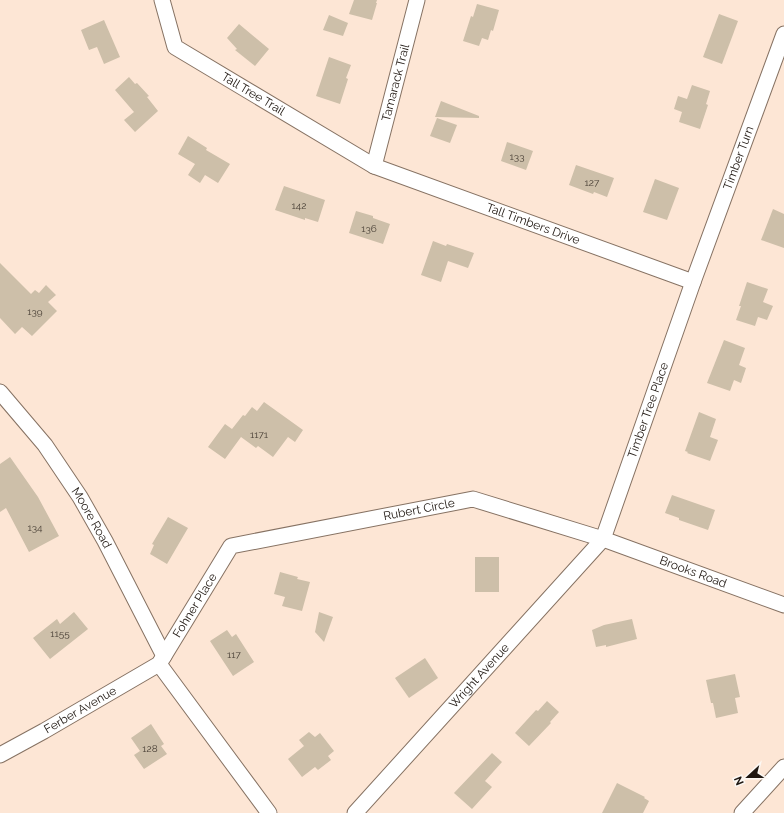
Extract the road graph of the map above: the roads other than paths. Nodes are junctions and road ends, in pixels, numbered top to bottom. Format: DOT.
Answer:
graph roads {
  1 [pos="162,0"];
  2 [pos="417,0"];
  3 [pos="784,34"];
  4 [pos="374,166"];
  5 [pos="693,282"];
  6 [pos="0,392"];
  7 [pos="603,539"];
  8 [pos="231,546"];
  9 [pos="784,605"];
  10 [pos="162,660"];
  11 [pos="0,755"];
  12 [pos="784,767"];
  13 [pos="269,813"];
  14 [pos="355,813"];
  15 [pos="742,813"];
  1 -- 4 [label="street, Tall Tree Trail"];
  2 -- 4 [label="street, Tamarack Trail"];
  3 -- 5 [label="street, Timber Turn"];
  4 -- 5 [label="street, Tall Timbers Drive"];
  5 -- 7 [label="street, Timber Tree Place"];
  6 -- 10 [label="street, Moore Road"];
  7 -- 8 [label="street, Rubert Circle"];
  7 -- 9 [label="street, Brooks Road"];
  7 -- 14 [label="street, Wright Avenue"];
  8 -- 10 [label="street, Fohner Place"];
  10 -- 11 [label="street, Ferber Avenue"];
  10 -- 13 [label="street, Moore Road"];
  12 -- 15 [label="street"];
}
